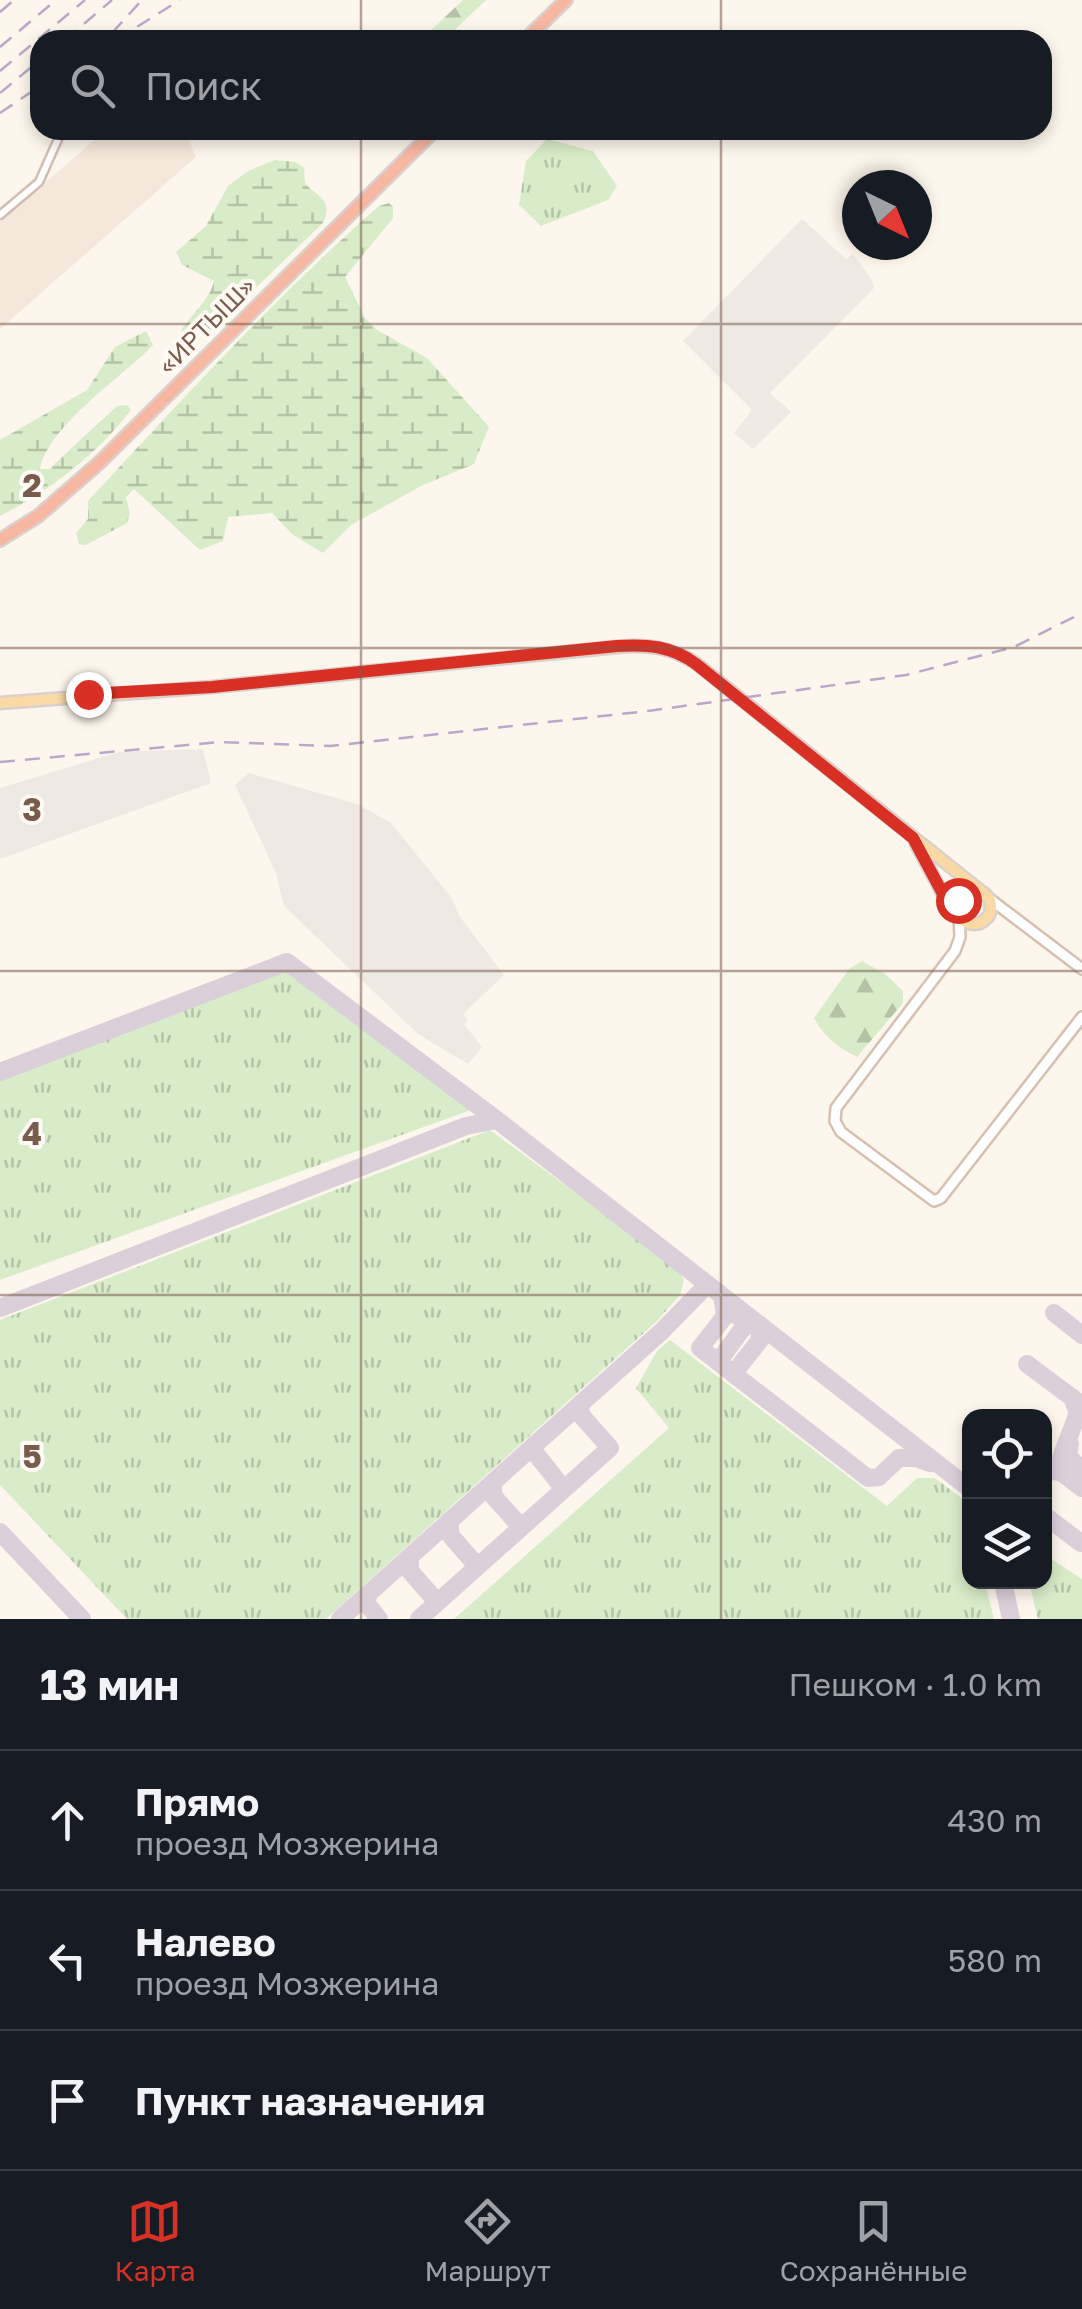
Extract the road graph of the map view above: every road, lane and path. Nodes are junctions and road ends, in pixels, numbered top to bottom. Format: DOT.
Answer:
graph roads {
  1 [pos="566,0"];
  2 [pos="535,30"];
  3 [pos="58,140"];
  4 [pos="424,140"];
  5 [pos="0,215"];
  6 [pos="0,540"];
  7 [pos="0,703"];
  8 [pos="913,838"];
  9 [pos="984,894"];
  10 [pos="959,916"];
  11 [pos="1082,969"];
  12 [pos="1082,1017"];
  1 -- 2 [label="highway"];
  3 -- 5 [label="street"];
  4 -- 6 [label="highway, «ИРТЫШ»"];
  7 -- 8 [label="main road"];
  8 -- 9 [label="main road"];
  8 -- 10 [label="main road"];
  9 -- 10 [label="main road"];
  9 -- 10 [label="main road"];
  9 -- 11 [label="street"];
  10 -- 12 [label="street"];
}
